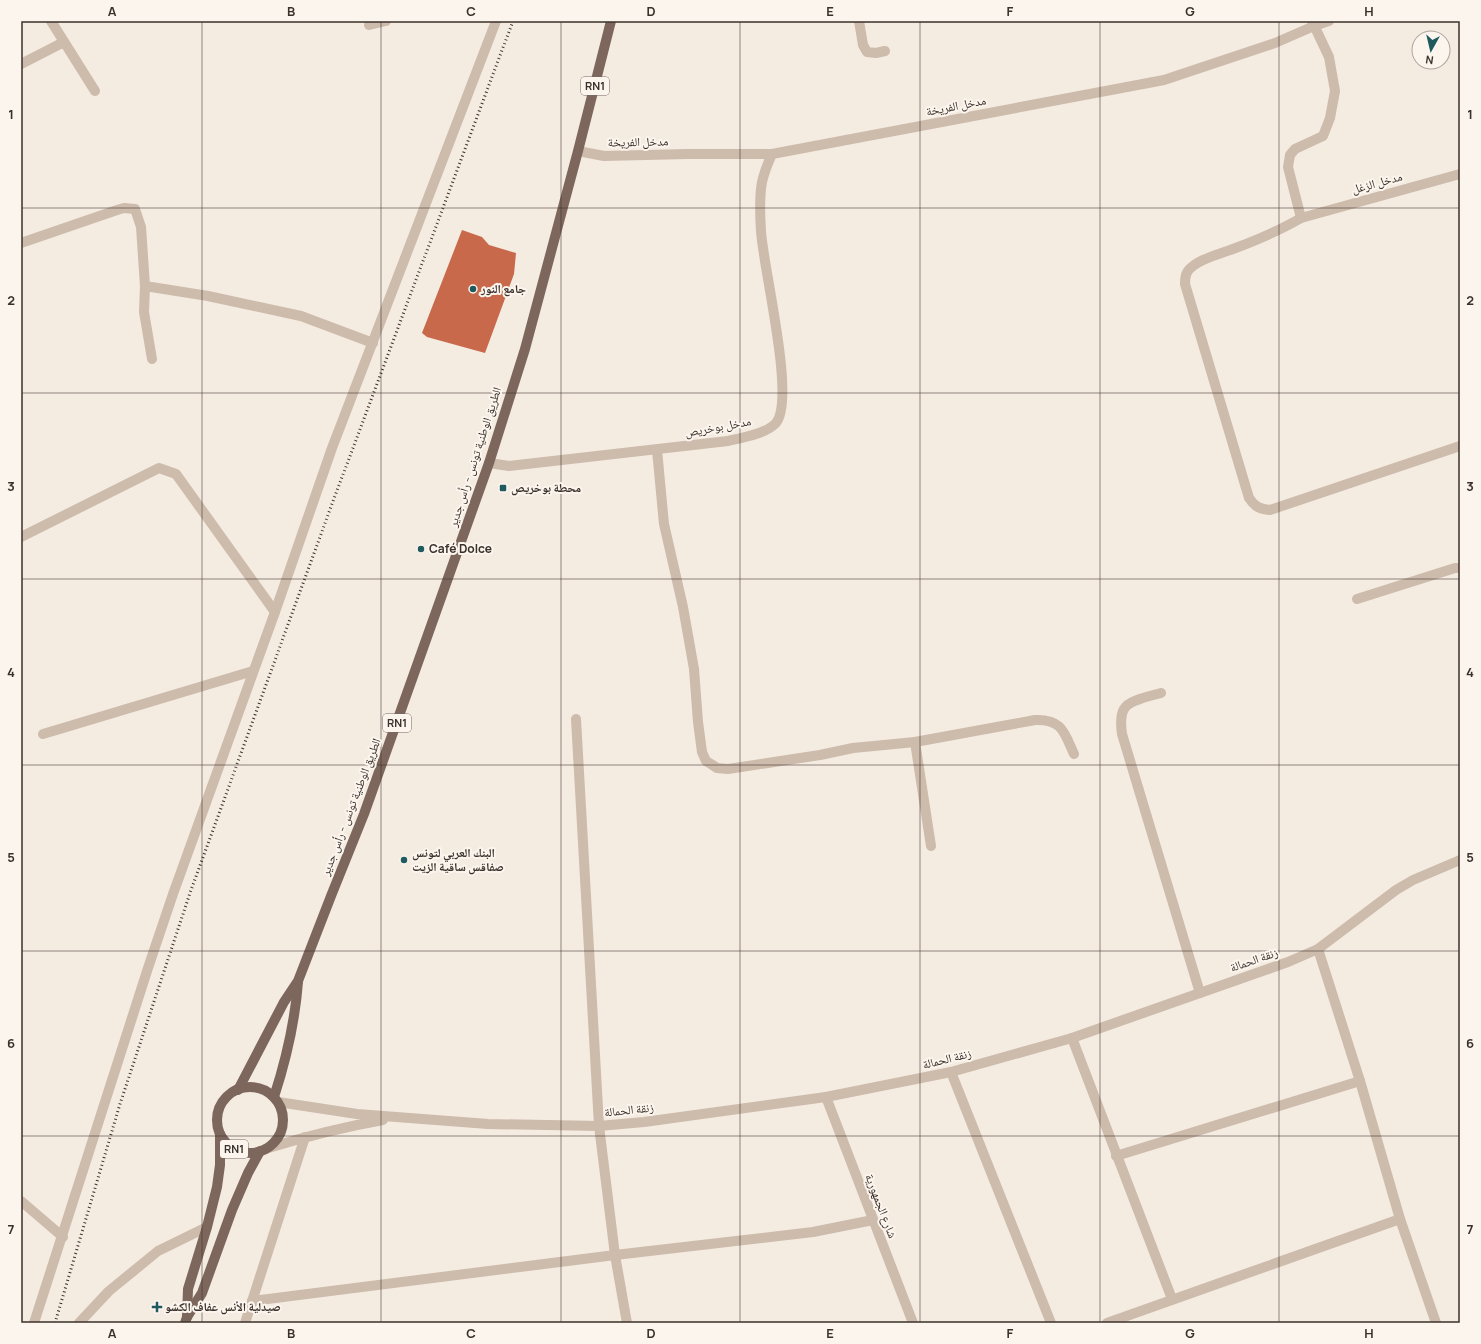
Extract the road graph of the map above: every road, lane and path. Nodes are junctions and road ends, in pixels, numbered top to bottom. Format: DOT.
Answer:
graph roads {
  1 [pos="51,21"];
  2 [pos="386,21"];
  3 [pos="496,21"];
  4 [pos="611,21"];
  5 [pos="859,21"];
  6 [pos="1329,21"];
  7 [pos="1313,24"];
  8 [pos="369,25"];
  9 [pos="64,42"];
  10 [pos="885,51"];
  11 [pos="21,64"];
  12 [pos="95,91"];
  13 [pos="578,151"];
  14 [pos="772,154"];
  15 [pos="1460,174"];
  16 [pos="1301,218"];
  17 [pos="21,243"];
  18 [pos="145,286"];
  19 [pos="373,343"];
  20 [pos="152,359"];
  21 [pos="1460,446"];
  22 [pos="657,450"];
  23 [pos="489,463"];
  24 [pos="21,537"];
  25 [pos="1460,568"];
  26 [pos="1358,599"];
  27 [pos="275,612"];
  28 [pos="253,671"];
  29 [pos="1161,693"];
  30 [pos="576,719"];
  31 [pos="43,734"];
  32 [pos="915,742"];
  33 [pos="1074,754"];
  34 [pos="931,846"];
  35 [pos="1460,860"];
  36 [pos="1318,948"];
  37 [pos="298,981"];
  38 [pos="1200,993"];
  39 [pos="1072,1038"];
  40 [pos="951,1072"];
  41 [pos="1360,1081"];
  42 [pos="238,1090"];
  43 [pos="826,1097"];
  44 [pos="276,1100"];
  45 [pos="397,1118"];
  46 [pos="598,1126"];
  47 [pos="220,1134"];
  48 [pos="305,1137"];
  49 [pos="263,1150"];
  50 [pos="1116,1156"];
  51 [pos="21,1201"];
  52 [pos="1400,1219"];
  53 [pos="873,1220"];
  54 [pos="207,1227"];
  55 [pos="62,1237"];
  56 [pos="615,1255"];
  57 [pos="1172,1299"];
  58 [pos="252,1301"];
  59 [pos="186,1320"];
  60 [pos="38,1322"];
  61 [pos="79,1323"];
  62 [pos="245,1323"];
  63 [pos="627,1323"];
  64 [pos="913,1323"];
  65 [pos="1051,1323"];
  66 [pos="1107,1323"];
  67 [pos="1436,1323"];
  1 -- 9 [label="street"];
  2 -- 8 [label="street"];
  3 -- 19 [label="street"];
  4 -- 13 [label="main road, الطريق الوطنية تونس - رأس جدير / RN1"];
  5 -- 10 [label="street"];
  6 -- 7 [label="street, مدخل الفريخة"];
  7 -- 14 [label="street, مدخل الفريخة"];
  7 -- 16 [label="street"];
  9 -- 11 [label="street"];
  9 -- 12 [label="street"];
  13 -- 14 [label="street, مدخل الفريخة"];
  13 -- 23 [label="main road, الطريق الوطنية تونس - رأس جدير / RN1"];
  14 -- 22 [label="street, مدخل بوخريص"];
  15 -- 16 [label="street, مدخل الزغل"];
  16 -- 21 [label="street, مدخل الزغل"];
  17 -- 18 [label="street"];
  18 -- 19 [label="street"];
  18 -- 20 [label="street"];
  19 -- 27 [label="street"];
  22 -- 23 [label="street, مدخل بوخريص"];
  22 -- 32 [label="street"];
  23 -- 37 [label="main road, الطريق الوطنية تونس - رأس جدير / RN1"];
  24 -- 27 [label="street"];
  25 -- 26 [label="street"];
  27 -- 28 [label="street"];
  28 -- 31 [label="street"];
  28 -- 55 [label="street"];
  29 -- 38 [label="street"];
  30 -- 46 [label="street"];
  32 -- 33 [label="street"];
  32 -- 34 [label="street"];
  35 -- 36 [label="street, زنقة الحمالة"];
  36 -- 38 [label="street, زنقة الحمالة"];
  36 -- 41 [label="street"];
  37 -- 42 [label="main road, الطريق الوطنية تونس - رأس جدير / RN1"];
  37 -- 44 [label="main road, الطريق الوطنية تونس - رأس جدير / RN1"];
  38 -- 39 [label="street, زنقة الحمالة"];
  39 -- 40 [label="street, زنقة الحمالة"];
  39 -- 50 [label="street"];
  40 -- 43 [label="street, زنقة الحمالة"];
  40 -- 65 [label="street"];
  41 -- 50 [label="street"];
  41 -- 52 [label="street"];
  42 -- 44 [label="main road"];
  42 -- 47 [label="main road, RN1"];
  43 -- 46 [label="street, زنقة الحمالة"];
  43 -- 53 [label="street, شارع الجمهورية"];
  44 -- 45 [label="street"];
  44 -- 49 [label="main road, RN1"];
  45 -- 46 [label="street, زنقة الحمالة"];
  45 -- 48 [label="street"];
  46 -- 56 [label="street"];
  47 -- 49 [label="main road, RN1"];
  47 -- 54 [label="main road, RN1"];
  48 -- 49 [label="street"];
  48 -- 58 [label="street"];
  49 -- 59 [label="main road, RN1"];
  50 -- 57 [label="street"];
  51 -- 55 [label="street"];
  52 -- 57 [label="street"];
  52 -- 67 [label="street"];
  53 -- 56 [label="street"];
  53 -- 64 [label="street, شارع الجمهورية"];
  54 -- 59 [label="main road, RN1"];
  54 -- 61 [label="street"];
  55 -- 60 [label="street"];
  56 -- 58 [label="street"];
  56 -- 63 [label="street"];
  57 -- 66 [label="street"];
  58 -- 62 [label="street"];
}
